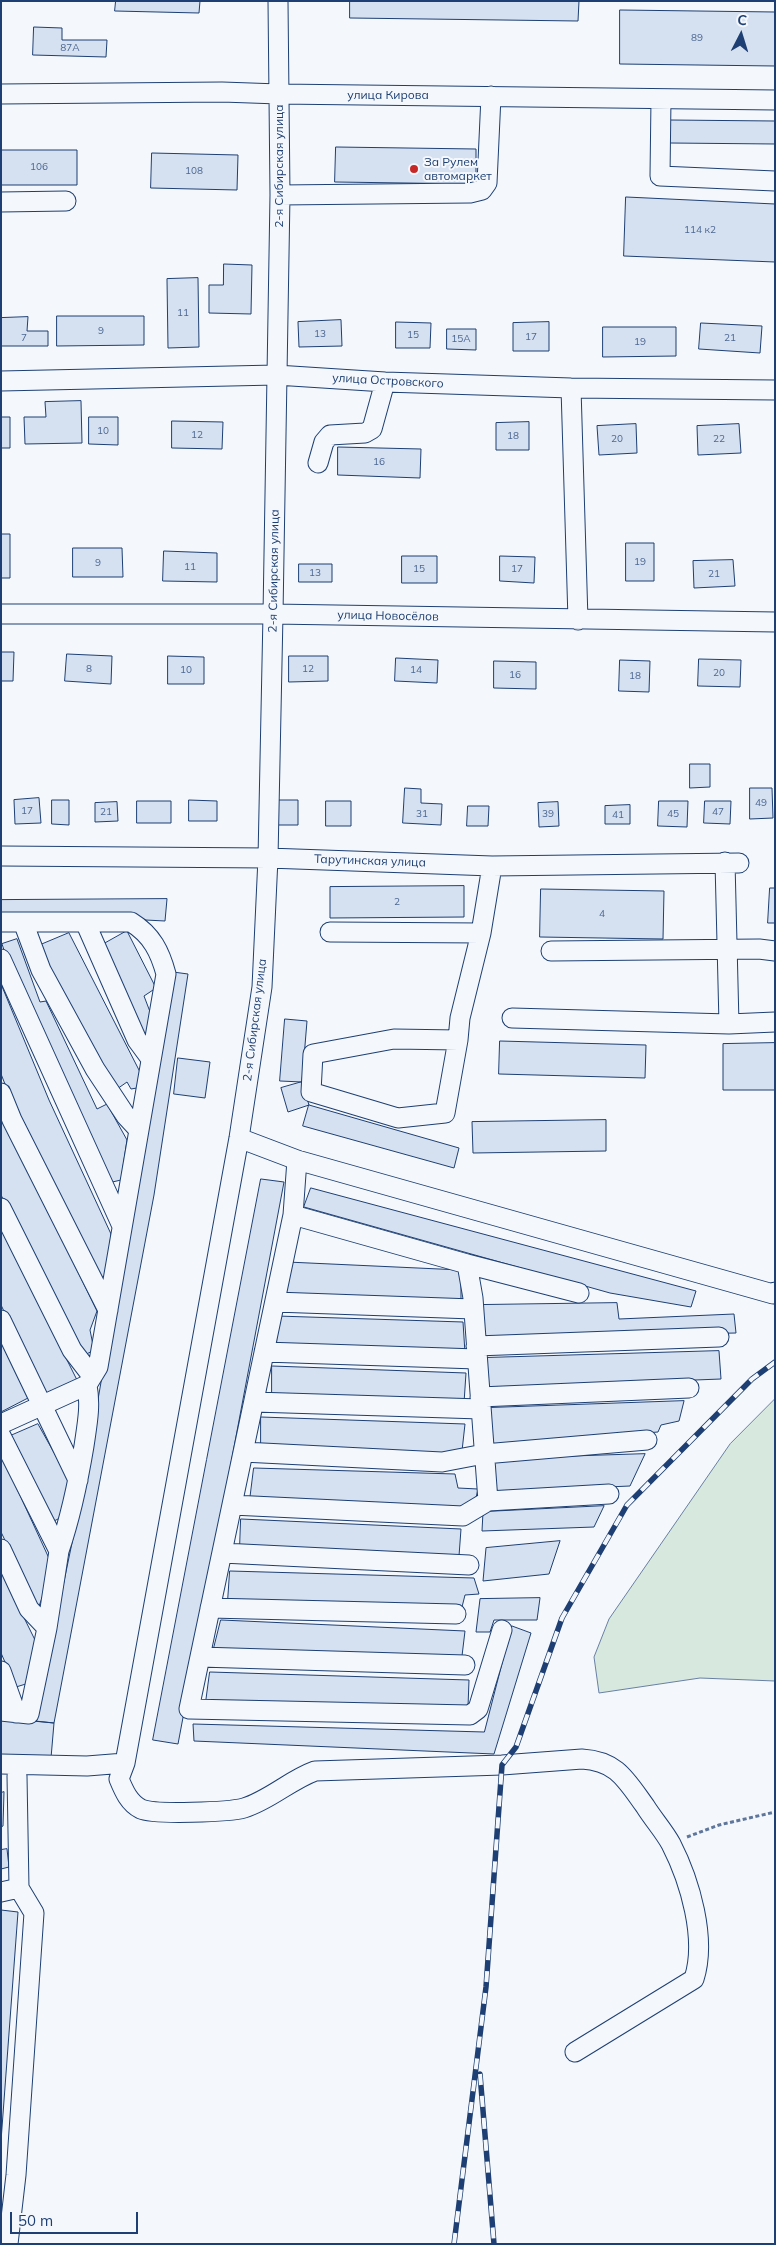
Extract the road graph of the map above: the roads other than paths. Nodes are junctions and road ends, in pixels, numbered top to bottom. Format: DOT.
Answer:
graph roads {
  1 [pos="278,1"];
  2 [pos="1,94"];
  3 [pos="279,94"];
  4 [pos="492,96"];
  5 [pos="661,99"];
  6 [pos="775,100"];
  7 [pos="775,181"];
  8 [pos="280,195"];
  9 [pos="66,201"];
  10 [pos="1,202"];
  11 [pos="276,375"];
  12 [pos="1,381"];
  13 [pos="386,382"];
  14 [pos="571,388"];
  15 [pos="775,390"];
  16 [pos="318,463"];
  17 [pos="1,614"];
  18 [pos="273,614"];
  19 [pos="578,620"];
  20 [pos="775,622"];
  21 [pos="1,856"];
  22 [pos="268,858"];
  23 [pos="492,866"];
  24 [pos="1,922"];
  25 [pos="23,922"];
  26 [pos="85,922"];
  27 [pos="330,932"];
  28 [pos="481,933"];
  29 [pos="727,950"];
  30 [pos="551,951"];
  31 [pos="775,951"];
  32 [pos="1,959"];
  33 [pos="512,1018"];
  34 [pos="775,1022"];
  35 [pos="729,1024"];
  36 [pos="458,1040"];
  37 [pos="152,1059"];
  38 [pos="1,1093"];
  39 [pos="139,1130"];
  40 [pos="240,1138"];
  41 [pos="297,1160"];
  42 [pos="1,1208"];
  43 [pos="293,1215"];
  44 [pos="122,1226"];
  45 [pos="467,1264"];
  46 [pos="579,1293"];
  47 [pos="774,1294"];
  48 [pos="275,1302"];
  49 [pos="474,1309"];
  50 [pos="108,1310"];
  51 [pos="1,1320"];
  52 [pos="719,1337"];
  53 [pos="264,1352"];
  54 [pos="477,1353"];
  55 [pos="90,1380"];
  56 [pos="689,1388"];
  57 [pos="254,1402"];
  58 [pos="480,1403"];
  59 [pos="41,1406"];
  60 [pos="1,1424"];
  61 [pos="1,1436"];
  62 [pos="647,1440"];
  63 [pos="243,1452"];
  64 [pos="484,1454"];
  65 [pos="78,1480"];
  66 [pos="608,1494"];
  67 [pos="488,1501"];
  68 [pos="232,1505"];
  69 [pos="1,1549"];
  70 [pos="60,1551"];
  71 [pos="222,1553"];
  72 [pos="469,1566"];
  73 [pos="210,1608"];
  74 [pos="456,1614"];
  75 [pos="47,1628"];
  76 [pos="502,1630"];
  77 [pos="200,1657"];
  78 [pos="465,1665"];
  79 [pos="1,1671"];
  80 [pos="9,1712"];
  81 [pos="125,1763"];
  82 [pos="1,1764"];
  83 [pos="13,1773"];
  84 [pos="9,1835"];
  85 [pos="10,1890"];
  86 [pos="576,2052"];
  87 [pos="8,2244"];
  1 -- 3 [label="street, 2-я Сибирская улица"];
  2 -- 3 [label="street, улица Кирова"];
  3 -- 4 [label="street, улица Кирова"];
  3 -- 8 [label="street, 2-я Сибирская улица"];
  4 -- 5 [label="street, улица Кирова"];
  4 -- 8 [label="street"];
  5 -- 6 [label="street, улица Кирова"];
  5 -- 7 [label="street"];
  8 -- 11 [label="street, 2-я Сибирская улица"];
  9 -- 10 [label="street"];
  11 -- 12 [label="street, улица Островского"];
  11 -- 13 [label="street, улица Островского"];
  11 -- 18 [label="street, 2-я Сибирская улица"];
  13 -- 14 [label="street, улица Островского"];
  13 -- 16 [label="street"];
  14 -- 15 [label="street, улица Островского"];
  14 -- 19 [label="street"];
  17 -- 18 [label="street, улица Новосёлов"];
  18 -- 19 [label="street, улица Новосёлов"];
  18 -- 22 [label="street, 2-я Сибирская улица"];
  19 -- 20 [label="street, улица Новосёлов"];
  21 -- 22 [label="street, Тарутинская улица"];
  22 -- 23 [label="street, Тарутинская улица"];
  22 -- 40 [label="street, 2-я Сибирская улица"];
  23 -- 28 [label="street"];
  23 -- 29 [label="street, Тарутинская улица"];
  24 -- 25 [label="street"];
  25 -- 26 [label="street"];
  25 -- 39 [label="street"];
  26 -- 37 [label="street"];
  26 -- 37 [label="street"];
  27 -- 28 [label="street"];
  28 -- 36 [label="street"];
  29 -- 30 [label="street"];
  29 -- 31 [label="street"];
  29 -- 35 [label="street"];
  32 -- 44 [label="street"];
  33 -- 35 [label="street"];
  34 -- 35 [label="street"];
  36 -- 36 [label="street"];
  37 -- 39 [label="street"];
  38 -- 50 [label="street"];
  39 -- 44 [label="street"];
  40 -- 41 [label="street"];
  40 -- 81 [label="street, 2-я Сибирская улица"];
  41 -- 43 [label="street"];
  41 -- 47 [label="street"];
  42 -- 55 [label="street"];
  43 -- 45 [label="street"];
  43 -- 48 [label="street"];
  44 -- 50 [label="street"];
  45 -- 46 [label="street"];
  45 -- 49 [label="street"];
  48 -- 49 [label="street"];
  48 -- 53 [label="street"];
  49 -- 54 [label="street"];
  50 -- 55 [label="street"];
  51 -- 59 [label="street"];
  52 -- 54 [label="street"];
  53 -- 54 [label="street"];
  53 -- 57 [label="street"];
  54 -- 58 [label="street"];
  55 -- 59 [label="street"];
  55 -- 65 [label="street"];
  56 -- 58 [label="street"];
  57 -- 58 [label="street"];
  57 -- 63 [label="street"];
  58 -- 64 [label="street"];
  59 -- 60 [label="street"];
  59 -- 65 [label="street"];
  61 -- 70 [label="street"];
  62 -- 64 [label="street"];
  63 -- 64 [label="street"];
  63 -- 68 [label="street"];
  64 -- 67 [label="street"];
  65 -- 70 [label="street"];
  66 -- 67 [label="street"];
  67 -- 68 [label="street"];
  68 -- 71 [label="street"];
  69 -- 75 [label="street"];
  70 -- 75 [label="street"];
  71 -- 72 [label="street"];
  71 -- 73 [label="street"];
  73 -- 74 [label="street"];
  73 -- 77 [label="street"];
  75 -- 80 [label="street"];
  76 -- 77 [label="street"];
  77 -- 78 [label="street"];
  79 -- 80 [label="street"];
  81 -- 83 [label="street"];
  81 -- 86 [label="street, 2-я Сибирская улица"];
  82 -- 83 [label="street"];
  83 -- 84 [label="street"];
  84 -- 85 [label="street"];
  85 -- 87 [label="street"];
}
